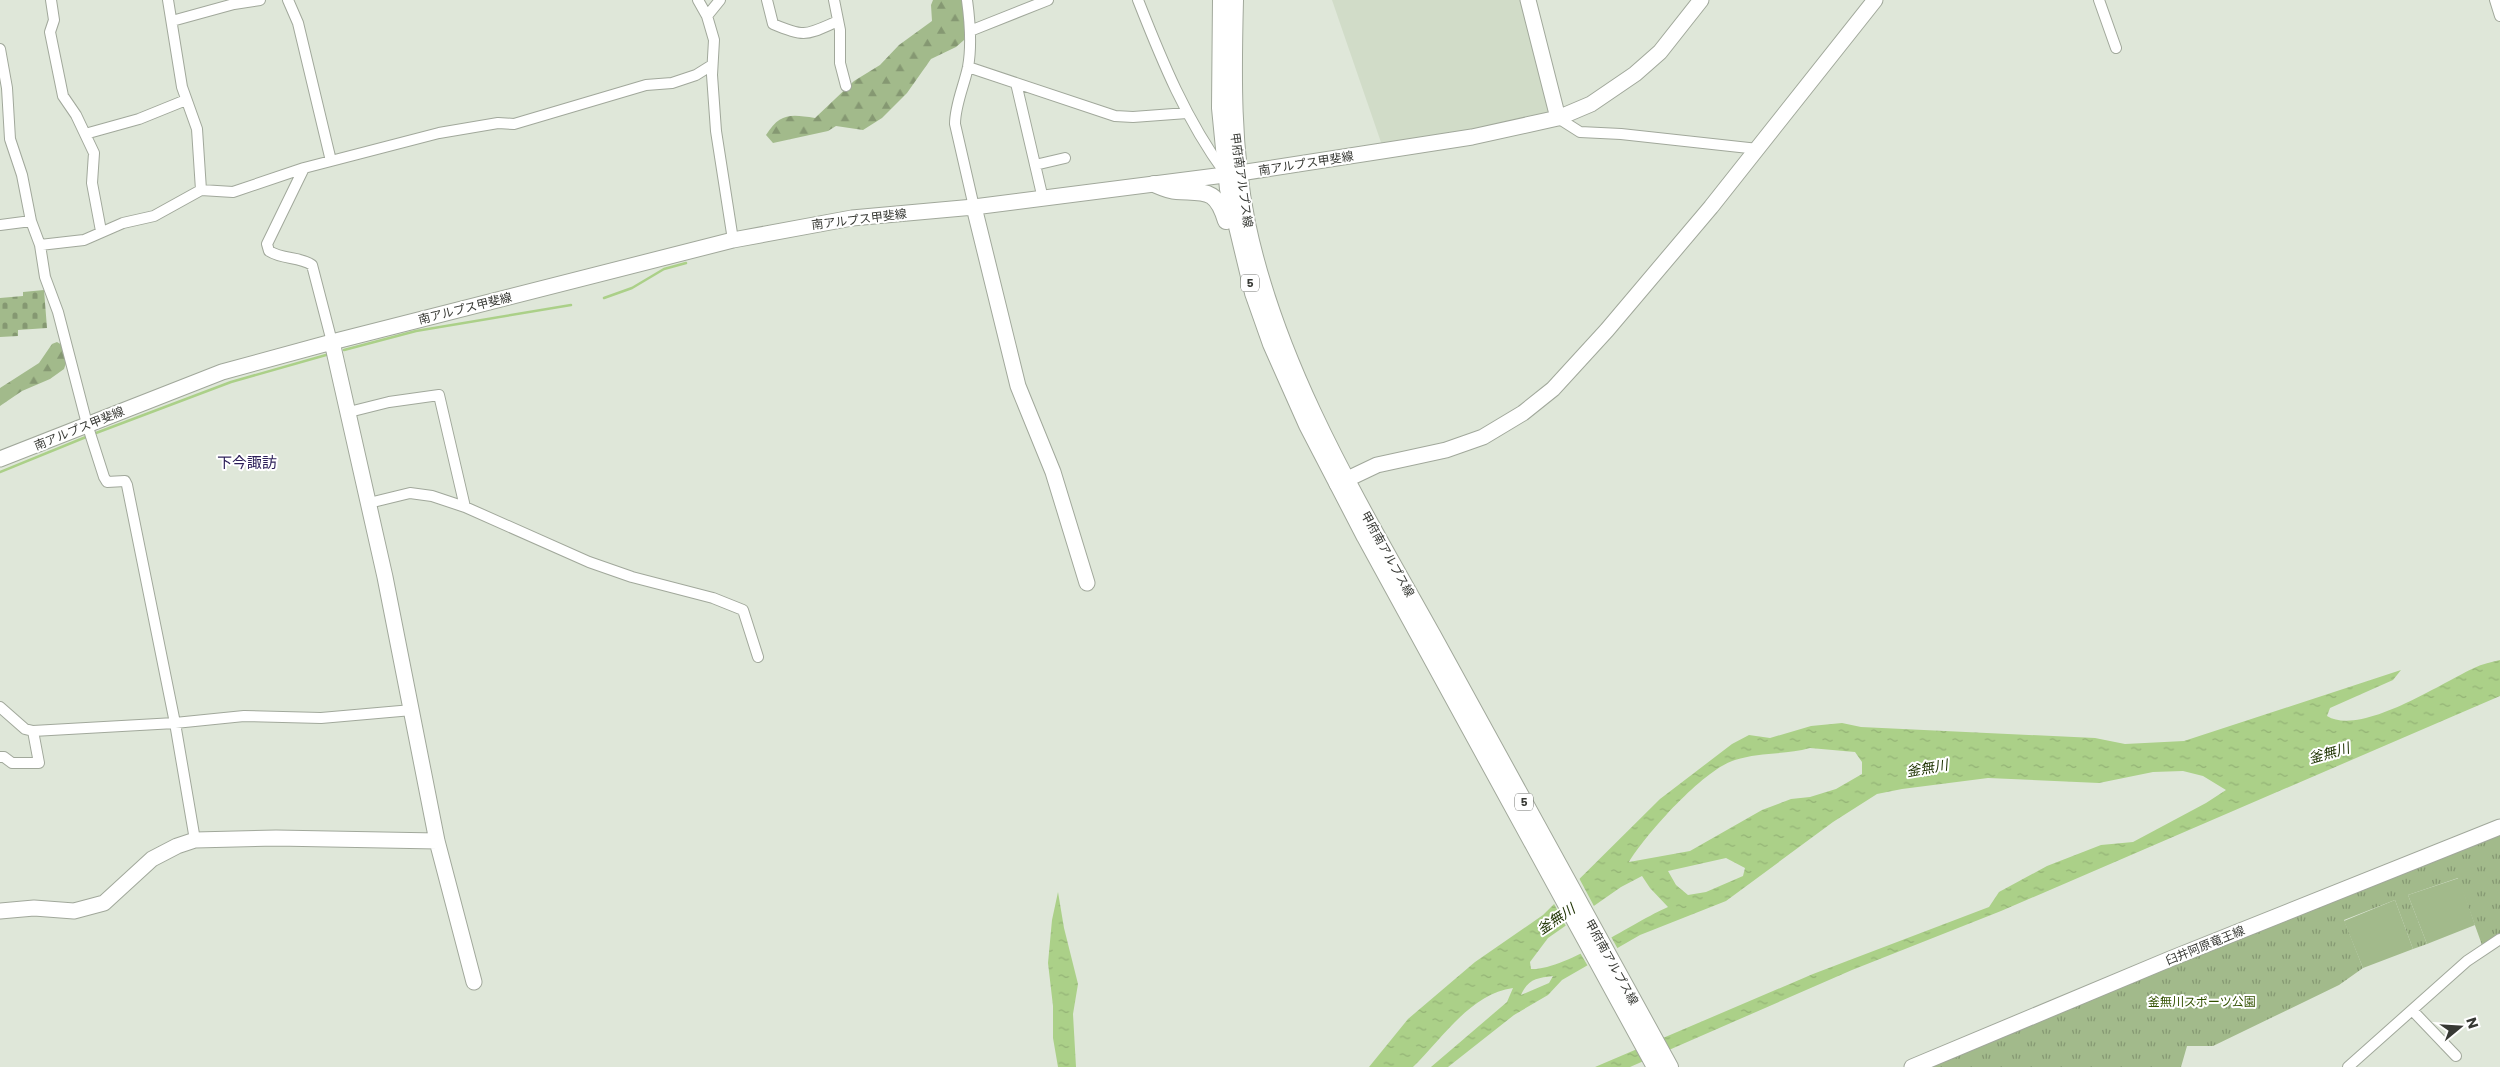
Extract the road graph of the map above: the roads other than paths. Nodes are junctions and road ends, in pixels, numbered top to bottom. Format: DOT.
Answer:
graph roads {
  1 [pos="51,0"];
  2 [pos="168,0"];
  3 [pos="260,0"];
  4 [pos="288,0"];
  5 [pos="698,0"];
  6 [pos="720,0"];
  7 [pos="767,0"];
  8 [pos="834,0"];
  9 [pos="967,0"];
  10 [pos="1048,0"];
  11 [pos="1138,0"];
  12 [pos="1222,0"];
  13 [pos="1235,0"];
  14 [pos="1528,0"];
  15 [pos="1701,0"];
  16 [pos="1875,0"];
  17 [pos="2099,0"];
  18 [pos="2495,0"];
  19 [pos="707,16"];
  20 [pos="2500,16"];
  21 [pos="172,21"];
  22 [pos="838,21"];
  23 [pos="970,31"];
  24 [pos="2116,48"];
  25 [pos="0,49"];
  26 [pos="712,64"];
  27 [pos="968,67"];
  28 [pos="1016,83"];
  29 [pos="846,86"];
  30 [pos="186,100"];
  31 [pos="1187,113"];
  32 [pos="1558,118"];
  33 [pos="85,134"];
  34 [pos="1758,149"];
  35 [pos="1065,158"];
  36 [pos="331,161"];
  37 [pos="1035,165"];
  38 [pos="304,168"];
  39 [pos="1233,174"];
  40 [pos="1154,184"];
  41 [pos="201,190"];
  42 [pos="1043,198"];
  43 [pos="974,207"];
  44 [pos="31,220"];
  45 [pos="0,225"];
  46 [pos="102,231"];
  47 [pos="733,240"];
  48 [pos="40,245"];
  49 [pos="1253,293"];
  50 [pos="332,342"];
  51 [pos="349,412"];
  52 [pos="87,424"];
  53 [pos="0,459"];
  54 [pos="1342,481"];
  55 [pos="369,503"];
  56 [pos="464,507"];
  57 [pos="1373,541"];
  58 [pos="1087,583"];
  59 [pos="758,657"];
  60 [pos="0,706"];
  61 [pos="412,710"];
  62 [pos="175,723"];
  63 [pos="33,731"];
  64 [pos="0,757"];
  65 [pos="2500,826"];
  66 [pos="195,840"];
  67 [pos="437,841"];
  68 [pos="0,911"];
  69 [pos="2500,939"];
  70 [pos="474,982"];
  71 [pos="2412,1010"];
  72 [pos="2456,1056"];
  73 [pos="2354,1065"];
  74 [pos="1655,1067"];
  75 [pos="1670,1067"];
  76 [pos="1912,1067"];
  1 -- 33 [label="street"];
  2 -- 21 [label="street"];
  3 -- 21 [label="street"];
  4 -- 36 [label="street"];
  5 -- 19 [label="street"];
  6 -- 19 [label="street"];
  7 -- 22 [label="street"];
  8 -- 22 [label="street"];
  9 -- 23 [label="street"];
  10 -- 23 [label="street"];
  11 -- 31 [label="street"];
  12 -- 39 [label="main road, 甲府南アルプス線 / 5"];
  13 -- 39 [label="main road, 甲府南アルプス線 / 5"];
  14 -- 32 [label="main road"];
  15 -- 32 [label="main road, 南アルプス甲斐線"];
  16 -- 34 [label="main road"];
  17 -- 24 [label="street"];
  18 -- 20 [label="street"];
  19 -- 26 [label="street"];
  21 -- 30 [label="street"];
  22 -- 29 [label="street"];
  23 -- 27 [label="street"];
  25 -- 44 [label="street"];
  26 -- 36 [label="street"];
  26 -- 47 [label="street"];
  27 -- 28 [label="street"];
  27 -- 43 [label="street"];
  28 -- 31 [label="street"];
  28 -- 37 [label="street"];
  30 -- 33 [label="street"];
  30 -- 41 [label="street"];
  31 -- 39 [label="street"];
  32 -- 34 [label="street"];
  32 -- 39 [label="main road, 南アルプス甲斐線"];
  33 -- 46 [label="street"];
  34 -- 54 [label="main road"];
  35 -- 37 [label="street"];
  36 -- 38 [label="street"];
  37 -- 42 [label="street"];
  38 -- 41 [label="street"];
  38 -- 50 [label="street"];
  39 -- 40 [label="main road, 南アルプス甲斐線"];
  39 -- 49 [label="main road, 甲府南アルプス線 / 5"];
  39 -- 54 [label="main road, 甲府南アルプス線 / 5"];
  40 -- 42 [label="main road, 南アルプス甲斐線"];
  40 -- 49 [label="main road"];
  41 -- 46 [label="street"];
  42 -- 43 [label="main road, 南アルプス甲斐線"];
  43 -- 47 [label="main road, 南アルプス甲斐線"];
  43 -- 58 [label="main road"];
  44 -- 45 [label="street"];
  44 -- 48 [label="street"];
  46 -- 48 [label="street"];
  47 -- 50 [label="main road, 南アルプス甲斐線"];
  48 -- 52 [label="street"];
  49 -- 54 [label="main road, 甲府南アルプス線 / 5"];
  50 -- 51 [label="main road"];
  50 -- 52 [label="main road, 南アルプス甲斐線"];
  51 -- 55 [label="main road"];
  51 -- 56 [label="street"];
  52 -- 53 [label="main road, 南アルプス甲斐線"];
  52 -- 62 [label="street"];
  54 -- 57 [label="main road, 甲府南アルプス線 / 5"];
  55 -- 56 [label="street"];
  55 -- 61 [label="main road"];
  56 -- 59 [label="street"];
  57 -- 74 [label="main road, 甲府南アルプス線 / 5"];
  57 -- 75 [label="main road, 甲府南アルプス線 / 5"];
  60 -- 63 [label="street"];
  61 -- 62 [label="street"];
  61 -- 67 [label="main road"];
  62 -- 63 [label="street"];
  62 -- 66 [label="street"];
  63 -- 64 [label="street"];
  65 -- 76 [label="main road, 臼井阿原竜王線"];
  66 -- 67 [label="main road"];
  66 -- 68 [label="main road"];
  67 -- 70 [label="main road"];
  69 -- 71 [label="street"];
  71 -- 72 [label="street"];
  71 -- 73 [label="street"];
}
